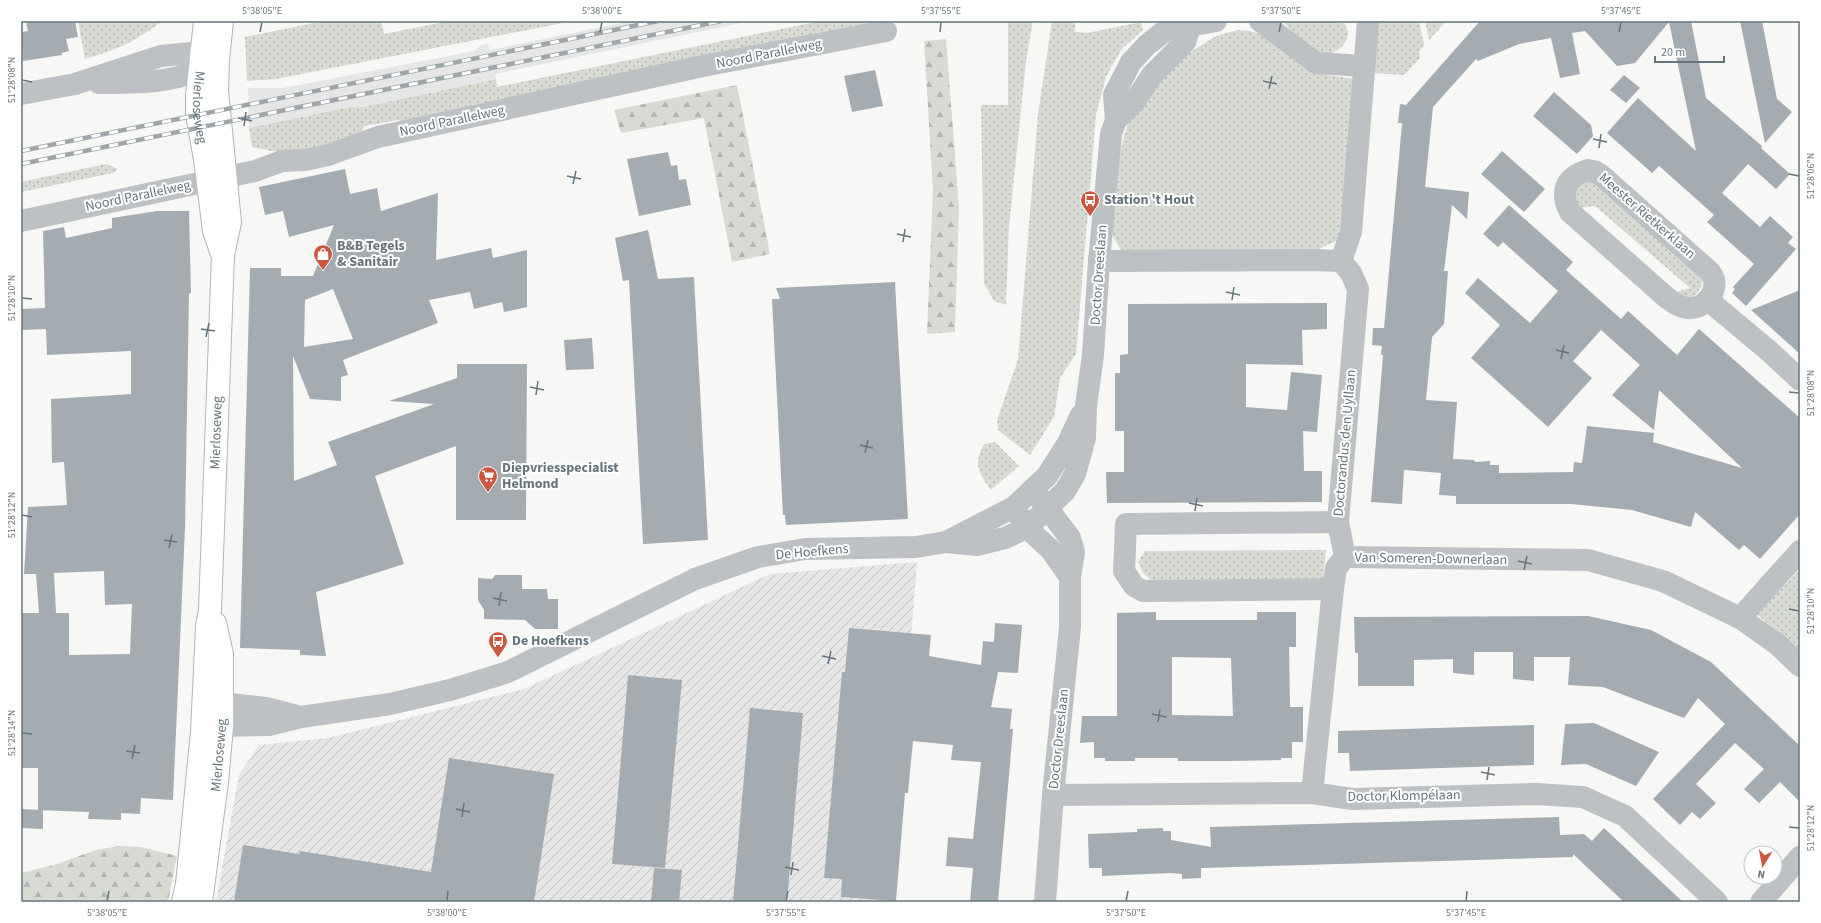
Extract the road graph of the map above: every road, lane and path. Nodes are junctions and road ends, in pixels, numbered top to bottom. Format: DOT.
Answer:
graph roads {
  1 [pos="205,21"];
  2 [pos="222,21"];
  3 [pos="1216,21"];
  4 [pos="1260,21"];
  5 [pos="1368,21"];
  6 [pos="886,31"];
  7 [pos="206,61"];
  8 [pos="1364,66"];
  9 [pos="21,94"];
  10 [pos="216,179"];
  11 [pos="27,220"];
  12 [pos="1099,261"];
  13 [pos="1341,261"];
  14 [pos="1708,300"];
  15 [pos="1800,380"];
  16 [pos="1086,406"];
  17 [pos="1033,489"];
  18 [pos="1014,507"];
  19 [pos="1048,508"];
  20 [pos="1338,522"];
  21 [pos="1027,528"];
  22 [pos="946,542"];
  23 [pos="1800,551"];
  24 [pos="1346,557"];
  25 [pos="1070,577"];
  26 [pos="1333,589"];
  27 [pos="1740,618"];
  28 [pos="1800,666"];
  29 [pos="213,708"];
  30 [pos="300,717"];
  31 [pos="222,726"];
  32 [pos="1312,793"];
  33 [pos="1053,795"];
  34 [pos="1800,857"];
  35 [pos="183,902"];
  36 [pos="201,902"];
  37 [pos="1045,902"];
  38 [pos="1717,902"];
  39 [pos="1761,902"];
  1 -- 7 [label="street"];
  2 -- 7 [label="street"];
  3 -- 12 [label="street, Doctor Dreeslaan"];
  4 -- 8 [label="street"];
  5 -- 8 [label="street"];
  6 -- 10 [label="street, Noord Parallelweg"];
  7 -- 9 [label="street"];
  7 -- 10 [label="street, Mierloseweg"];
  8 -- 13 [label="street"];
  10 -- 11 [label="street, Noord Parallelweg"];
  10 -- 29 [label="street, Mierloseweg"];
  12 -- 13 [label="street"];
  12 -- 16 [label="street, Doctor Dreeslaan"];
  13 -- 20 [label="street, Doctorandus den Uyllaan"];
  14 -- 14 [label="street, Meester Rietkerklaan"];
  14 -- 15 [label="street"];
  16 -- 17 [label="street, Doctor Dreeslaan"];
  16 -- 19 [label="street, Doctor Dreeslaan"];
  17 -- 18 [label="street, Doctor Dreeslaan"];
  17 -- 19 [label="street, Doctor Dreeslaan"];
  18 -- 21 [label="street"];
  18 -- 22 [label="street, De Hoefkens"];
  19 -- 21 [label="street, Doctor Dreeslaan"];
  19 -- 25 [label="street, Doctor Dreeslaan"];
  20 -- 24 [label="street, Doctorandus den Uyllaan"];
  20 -- 26 [label="street"];
  21 -- 22 [label="street, De Hoefkens"];
  21 -- 25 [label="street"];
  22 -- 30 [label="street, De Hoefkens"];
  23 -- 27 [label="street"];
  24 -- 26 [label="street"];
  24 -- 27 [label="street, Van Someren-Downerlaan"];
  25 -- 33 [label="street, Doctor Dreeslaan"];
  26 -- 32 [label="street"];
  27 -- 28 [label="street, Van Someren-Downerlaan"];
  29 -- 30 [label="street, De Hoefkens"];
  29 -- 31 [label="street"];
  29 -- 35 [label="street, Mierloseweg"];
  30 -- 31 [label="street, De Hoefkens"];
  31 -- 36 [label="street, Mierloseweg"];
  32 -- 33 [label="street, Doctor Klompélaan"];
  32 -- 38 [label="street, Doctor Klompélaan"];
  33 -- 37 [label="street, Doctor Dreeslaan"];
  34 -- 39 [label="street"];
}
